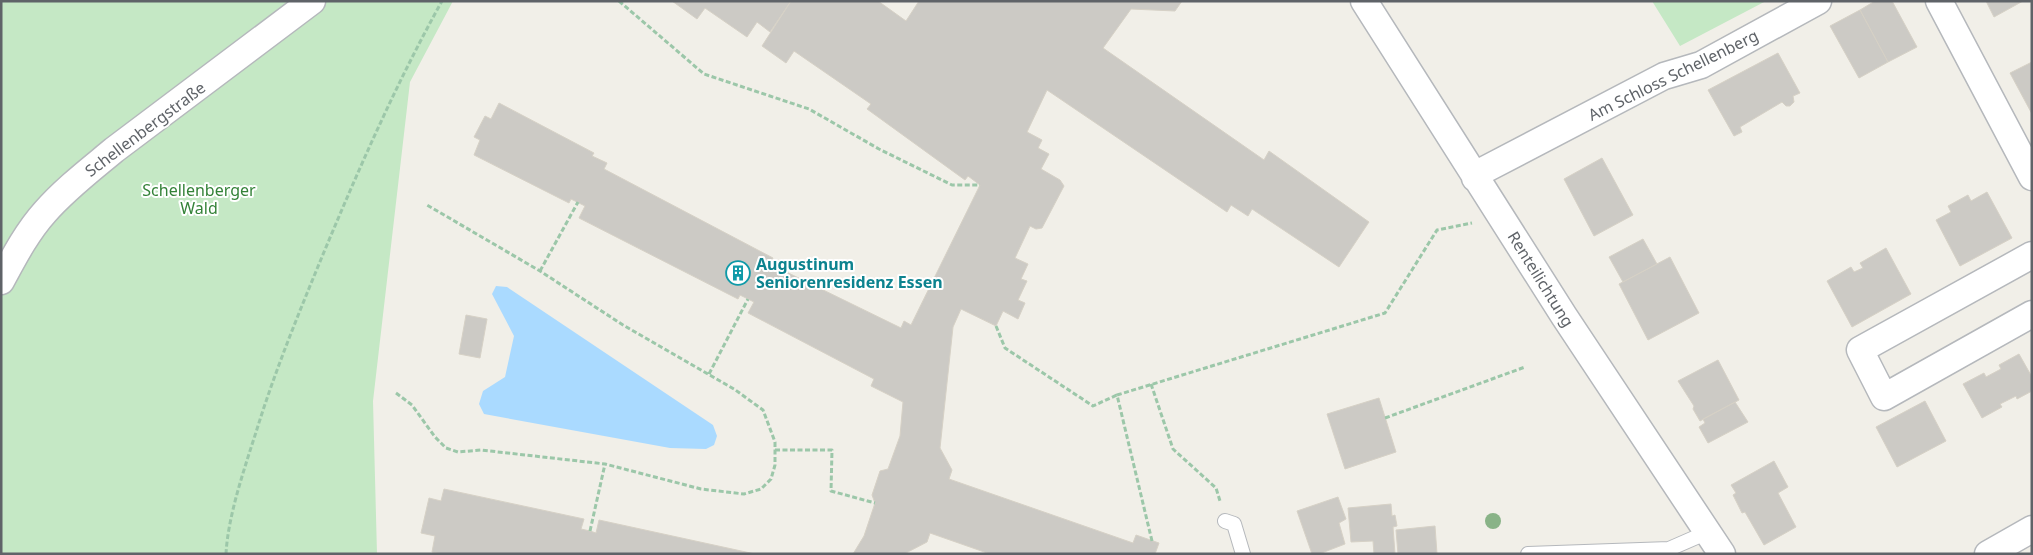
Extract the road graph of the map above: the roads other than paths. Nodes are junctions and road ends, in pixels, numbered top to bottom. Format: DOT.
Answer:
graph roads {
  1 [pos="312,1"];
  2 [pos="1364,1"];
  3 [pos="1818,1"];
  4 [pos="1939,1"];
  5 [pos="2032,177"];
  6 [pos="1475,178"];
  7 [pos="2032,255"];
  8 [pos="1,281"];
  9 [pos="2032,314"];
  10 [pos="1225,521"];
  11 [pos="2032,529"];
  12 [pos="1708,532"];
  13 [pos="1243,554"];
  14 [pos="1528,554"];
  15 [pos="1722,554"];
  16 [pos="1988,554"];
  1 -- 8 [label="street, Schellenbergstraße"];
  2 -- 6 [label="street, Renteilichtung"];
  3 -- 6 [label="street, Am Schloss Schellenberg"];
  4 -- 5 [label="street"];
  6 -- 12 [label="street, Renteilichtung"];
  7 -- 9 [label="street"];
  10 -- 13 [label="lane"];
  11 -- 16 [label="street"];
  12 -- 14 [label="lane"];
  12 -- 15 [label="street, Renteilichtung"];
}
